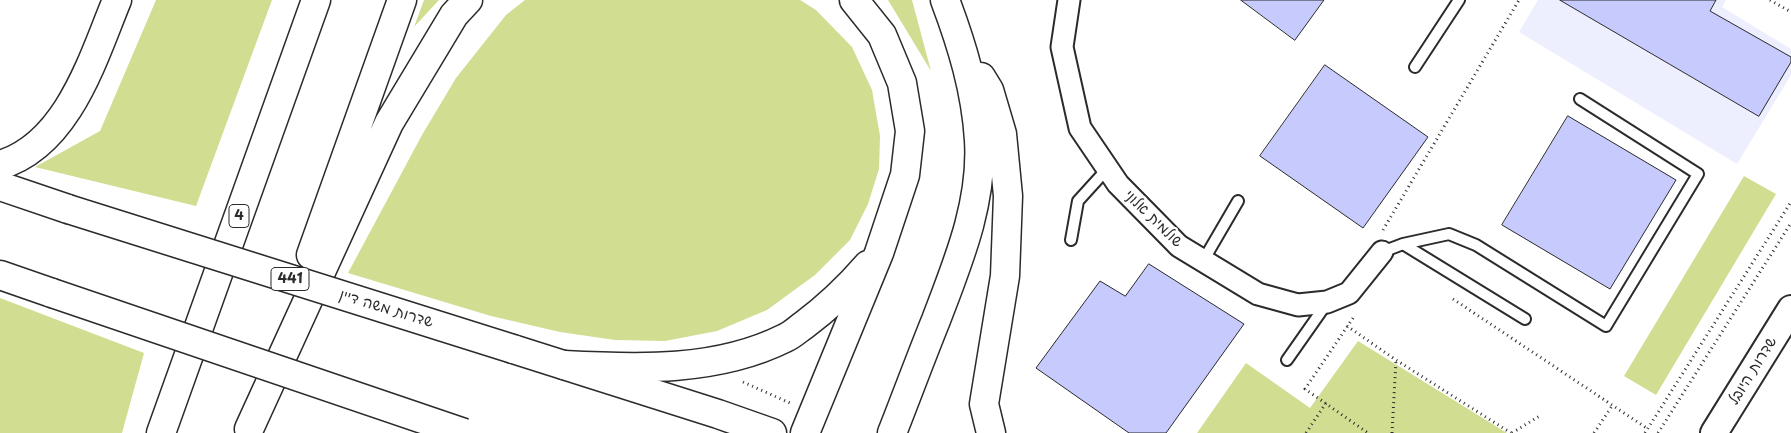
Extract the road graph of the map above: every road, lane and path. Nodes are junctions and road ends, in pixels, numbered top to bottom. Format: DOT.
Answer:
graph roads {
  1 [pos="117,0"];
  2 [pos="316,0"];
  3 [pos="402,0"];
  4 [pos="468,0"];
  5 [pos="854,0"];
  6 [pos="944,0"];
  7 [pos="1069,0"];
  8 [pos="1459,0"];
  9 [pos="1519,0"];
  10 [pos="1770,0"];
  11 [pos="1791,12"];
  12 [pos="962,47"];
  13 [pos="1415,67"];
  14 [pos="1580,99"];
  15 [pos="0,165"];
  16 [pos="1108,168"];
  17 [pos="0,186"];
  18 [pos="1238,200"];
  19 [pos="1791,202"];
  20 [pos="1791,223"];
  21 [pos="1071,240"];
  22 [pos="1403,244"];
  23 [pos="1382,252"];
  24 [pos="879,253"];
  25 [pos="1203,261"];
  26 [pos="0,275"];
  27 [pos="1448,296"];
  28 [pos="1327,302"];
  29 [pos="1791,309"];
  30 [pos="1353,318"];
  31 [pos="1525,319"];
  32 [pos="1347,326"];
  33 [pos="1287,360"];
  34 [pos="1396,360"];
  35 [pos="714,361"];
  36 [pos="564,365"];
  37 [pos="1326,403"];
  38 [pos="1612,406"];
  39 [pos="1541,415"];
  40 [pos="809,423"];
  41 [pos="249,431"];
  42 [pos="1646,431"];
  43 [pos="161,433"];
  44 [pos="464,433"];
  45 [pos="772,433"];
  46 [pos="892,433"];
  47 [pos="991,433"];
  48 [pos="1306,433"];
  49 [pos="1368,433"];
  50 [pos="1392,433"];
  51 [pos="1512,433"];
  52 [pos="1594,433"];
  53 [pos="1658,433"];
  54 [pos="1714,433"];
  1 -- 15 [label="main road"];
  2 -- 43 [label="main road, 4"];
  3 -- 41 [label="main road"];
  4 -- 41 [label="main road"];
  5 -- 24 [label="main road"];
  6 -- 12 [label="main road"];
  7 -- 16 [label="street, שולמית אלוני"];
  8 -- 13 [label="lane"];
  9 -- 23 [label="path"];
  10 -- 11 [label="path"];
  12 -- 46 [label="main road"];
  12 -- 47 [label="main road"];
  14 -- 22 [label="lane"];
  16 -- 21 [label="lane"];
  16 -- 25 [label="street, שולמית אלוני"];
  17 -- 36 [label="main road, שדרות משה דיין / 441, bridge"];
  18 -- 25 [label="lane"];
  19 -- 42 [label="path"];
  20 -- 53 [label="path"];
  22 -- 23 [label="lane"];
  22 -- 31 [label="lane"];
  23 -- 28 [label="street, שולמית אלוני"];
  24 -- 35 [label="main road"];
  24 -- 40 [label="main road"];
  25 -- 28 [label="street, שולמית אלוני"];
  26 -- 44 [label="main road, bridge"];
  27 -- 38 [label="path"];
  28 -- 33 [label="lane"];
  29 -- 54 [label="street, שדרות היובל"];
  30 -- 32 [label="path"];
  32 -- 34 [label="path"];
  32 -- 37 [label="path"];
  34 -- 50 [label="path"];
  34 -- 51 [label="path"];
  35 -- 36 [label="main road"];
  35 -- 40 [label="path"];
  36 -- 45 [label="main road, שדרות משה דיין / 441"];
  37 -- 48 [label="path"];
  37 -- 49 [label="path"];
  38 -- 42 [label="path"];
  38 -- 52 [label="path"];
  39 -- 51 [label="path"];
}
